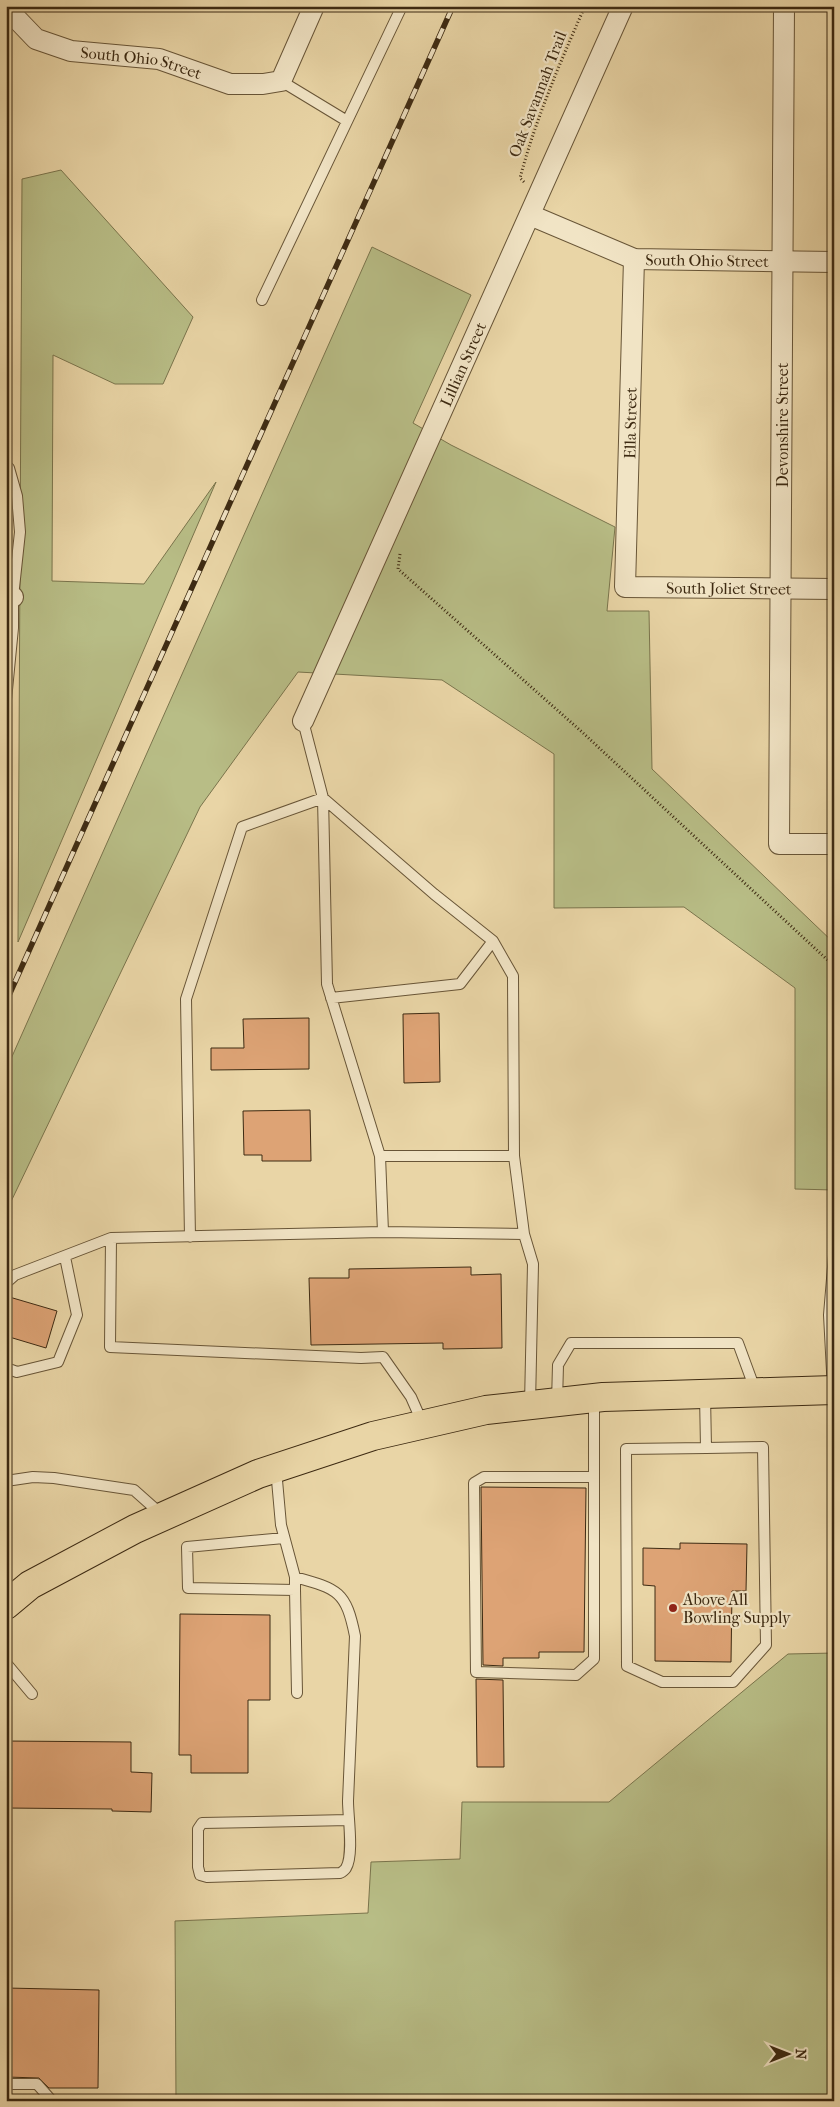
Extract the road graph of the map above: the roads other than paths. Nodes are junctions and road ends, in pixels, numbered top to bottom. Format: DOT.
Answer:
graph roads {
  1 [pos="314,6"];
  2 [pos="402,6"];
  3 [pos="623,6"];
  4 [pos="784,6"];
  5 [pos="12,10"];
  6 [pos="281,81"];
  7 [pos="347,121"];
  8 [pos="530,215"];
  9 [pos="634,258"];
  10 [pos="784,262"];
  11 [pos="834,262"];
  12 [pos="262,300"];
  13 [pos="6,466"];
  14 [pos="626,588"];
  15 [pos="781,589"];
  16 [pos="834,589"];
  17 [pos="9,597"];
  18 [pos="6,700"];
  19 [pos="303,721"];
  20 [pos="323,798"];
  21 [pos="834,844"];
  22 [pos="493,941"];
  23 [pos="331,998"];
  24 [pos="380,1156"];
  25 [pos="514,1156"];
  26 [pos="383,1232"];
  27 [pos="524,1234"];
  28 [pos="190,1237"];
  29 [pos="111,1238"];
  30 [pos="834,1255"];
  31 [pos="65,1257"];
  32 [pos="6,1283"];
  33 [pos="6,1368"];
  34 [pos="756,1393"];
  35 [pos="705,1394"];
  36 [pos="833,1396"];
  37 [pos="594,1398"];
  38 [pos="557,1402"];
  39 [pos="530,1405"];
  40 [pos="423,1424"];
  41 [pos="706,1448"];
  42 [pos="276,1468"];
  43 [pos="593,1477"];
  44 [pos="6,1482"];
  45 [pos="164,1516"];
  46 [pos="284,1538"];
  47 [pos="295,1577"];
  48 [pos="296,1590"];
  49 [pos="6,1605"];
  50 [pos="6,1663"];
  51 [pos="297,1693"];
  52 [pos="32,1694"];
  53 [pos="349,1820"];
  54 [pos="6,2084"];
  55 [pos="52,2101"];
  1 -- 6 [label="street"];
  2 -- 7 [label="lane"];
  3 -- 8 [label="street, Lillian Street"];
  4 -- 10 [label="street, Devonshire Street"];
  5 -- 6 [label="street, South Ohio Street"];
  6 -- 7 [label="lane"];
  7 -- 12 [label="lane"];
  8 -- 9 [label="street, South Ohio Street"];
  8 -- 19 [label="street, Lillian Street"];
  9 -- 10 [label="street, South Ohio Street"];
  9 -- 14 [label="street, Ella Street"];
  10 -- 11 [label="street, South Ohio Street"];
  10 -- 15 [label="street, Devonshire Street"];
  13 -- 17 [label="lane"];
  14 -- 15 [label="street, South Joliet Street"];
  15 -- 16 [label="street, South Joliet Street"];
  15 -- 21 [label="street, Devonshire Street"];
  17 -- 18 [label="lane"];
  19 -- 20 [label="lane"];
  20 -- 22 [label="lane"];
  20 -- 23 [label="lane"];
  20 -- 28 [label="lane"];
  22 -- 23 [label="lane"];
  22 -- 25 [label="lane"];
  23 -- 24 [label="lane"];
  24 -- 25 [label="lane"];
  24 -- 26 [label="lane"];
  25 -- 27 [label="lane"];
  26 -- 27 [label="lane"];
  26 -- 28 [label="lane"];
  27 -- 39 [label="lane"];
  28 -- 29 [label="lane"];
  29 -- 31 [label="lane"];
  29 -- 40 [label="lane"];
  30 -- 36 [label="lane"];
  31 -- 32 [label="lane"];
  31 -- 33 [label="lane"];
  34 -- 35 [label="main road"];
  34 -- 36 [label="main road"];
  34 -- 38 [label="lane"];
  35 -- 37 [label="main road"];
  35 -- 41 [label="lane"];
  37 -- 38 [label="main road"];
  37 -- 43 [label="lane"];
  38 -- 39 [label="main road"];
  39 -- 40 [label="main road"];
  40 -- 42 [label="main road"];
  41 -- 41 [label="lane"];
  42 -- 45 [label="main road"];
  42 -- 46 [label="lane"];
  43 -- 43 [label="lane"];
  44 -- 45 [label="lane"];
  45 -- 49 [label="main road"];
  46 -- 47 [label="lane"];
  46 -- 48 [label="lane"];
  47 -- 48 [label="lane"];
  47 -- 53 [label="lane"];
  48 -- 51 [label="lane"];
  50 -- 52 [label="lane"];
  53 -- 53 [label="lane"];
  54 -- 55 [label="lane"];
}
